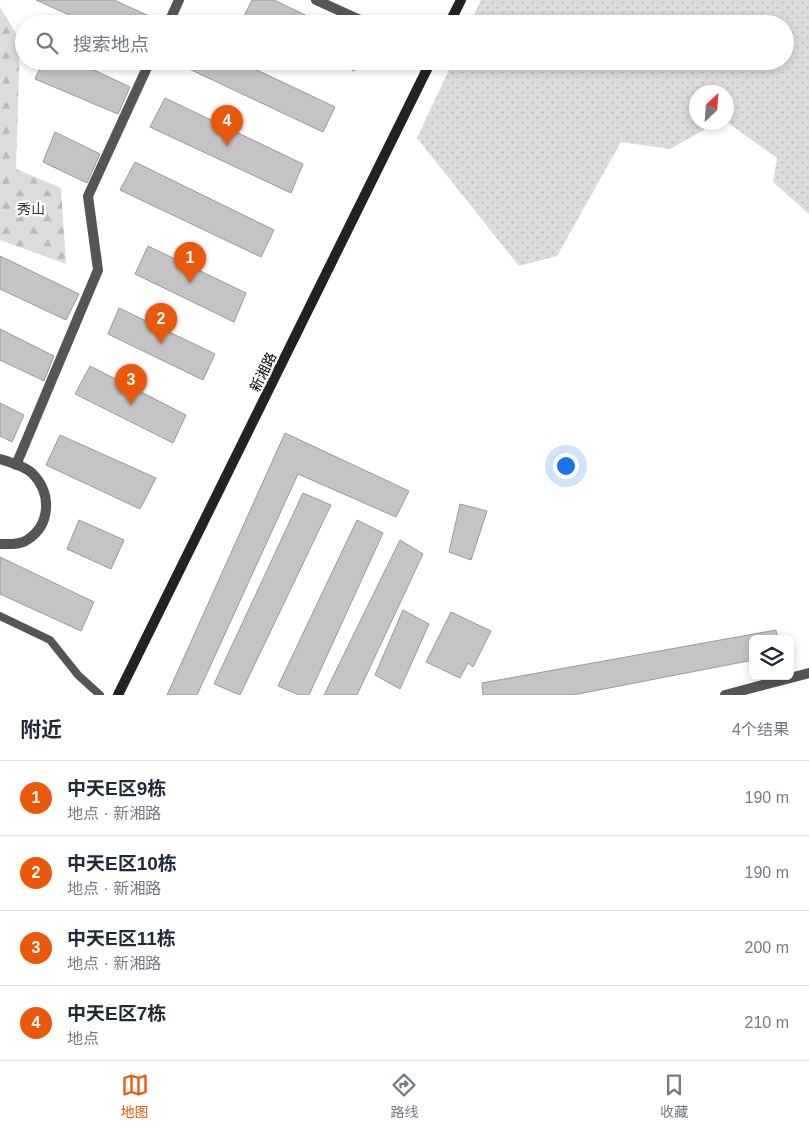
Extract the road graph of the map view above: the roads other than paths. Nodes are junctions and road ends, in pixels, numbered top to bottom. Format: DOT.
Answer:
graph roads {
  1 [pos="178,0"];
  2 [pos="316,0"];
  3 [pos="461,0"];
  4 [pos="172,15"];
  5 [pos="349,15"];
  6 [pos="454,15"];
  7 [pos="146,70"];
  8 [pos="427,70"];
  9 [pos="0,459"];
  10 [pos="16,465"];
  11 [pos="0,544"];
  12 [pos="0,616"];
  13 [pos="809,673"];
  14 [pos="100,695"];
  15 [pos="118,695"];
  16 [pos="725,695"];
  1 -- 4 [label="street"];
  2 -- 5 [label="street"];
  3 -- 6 [label="main road"];
  7 -- 10 [label="street"];
  8 -- 15 [label="main road, 新湘路"];
  9 -- 10 [label="street"];
  10 -- 11 [label="street"];
  12 -- 14 [label="lane"];
  13 -- 16 [label="street"];
}
